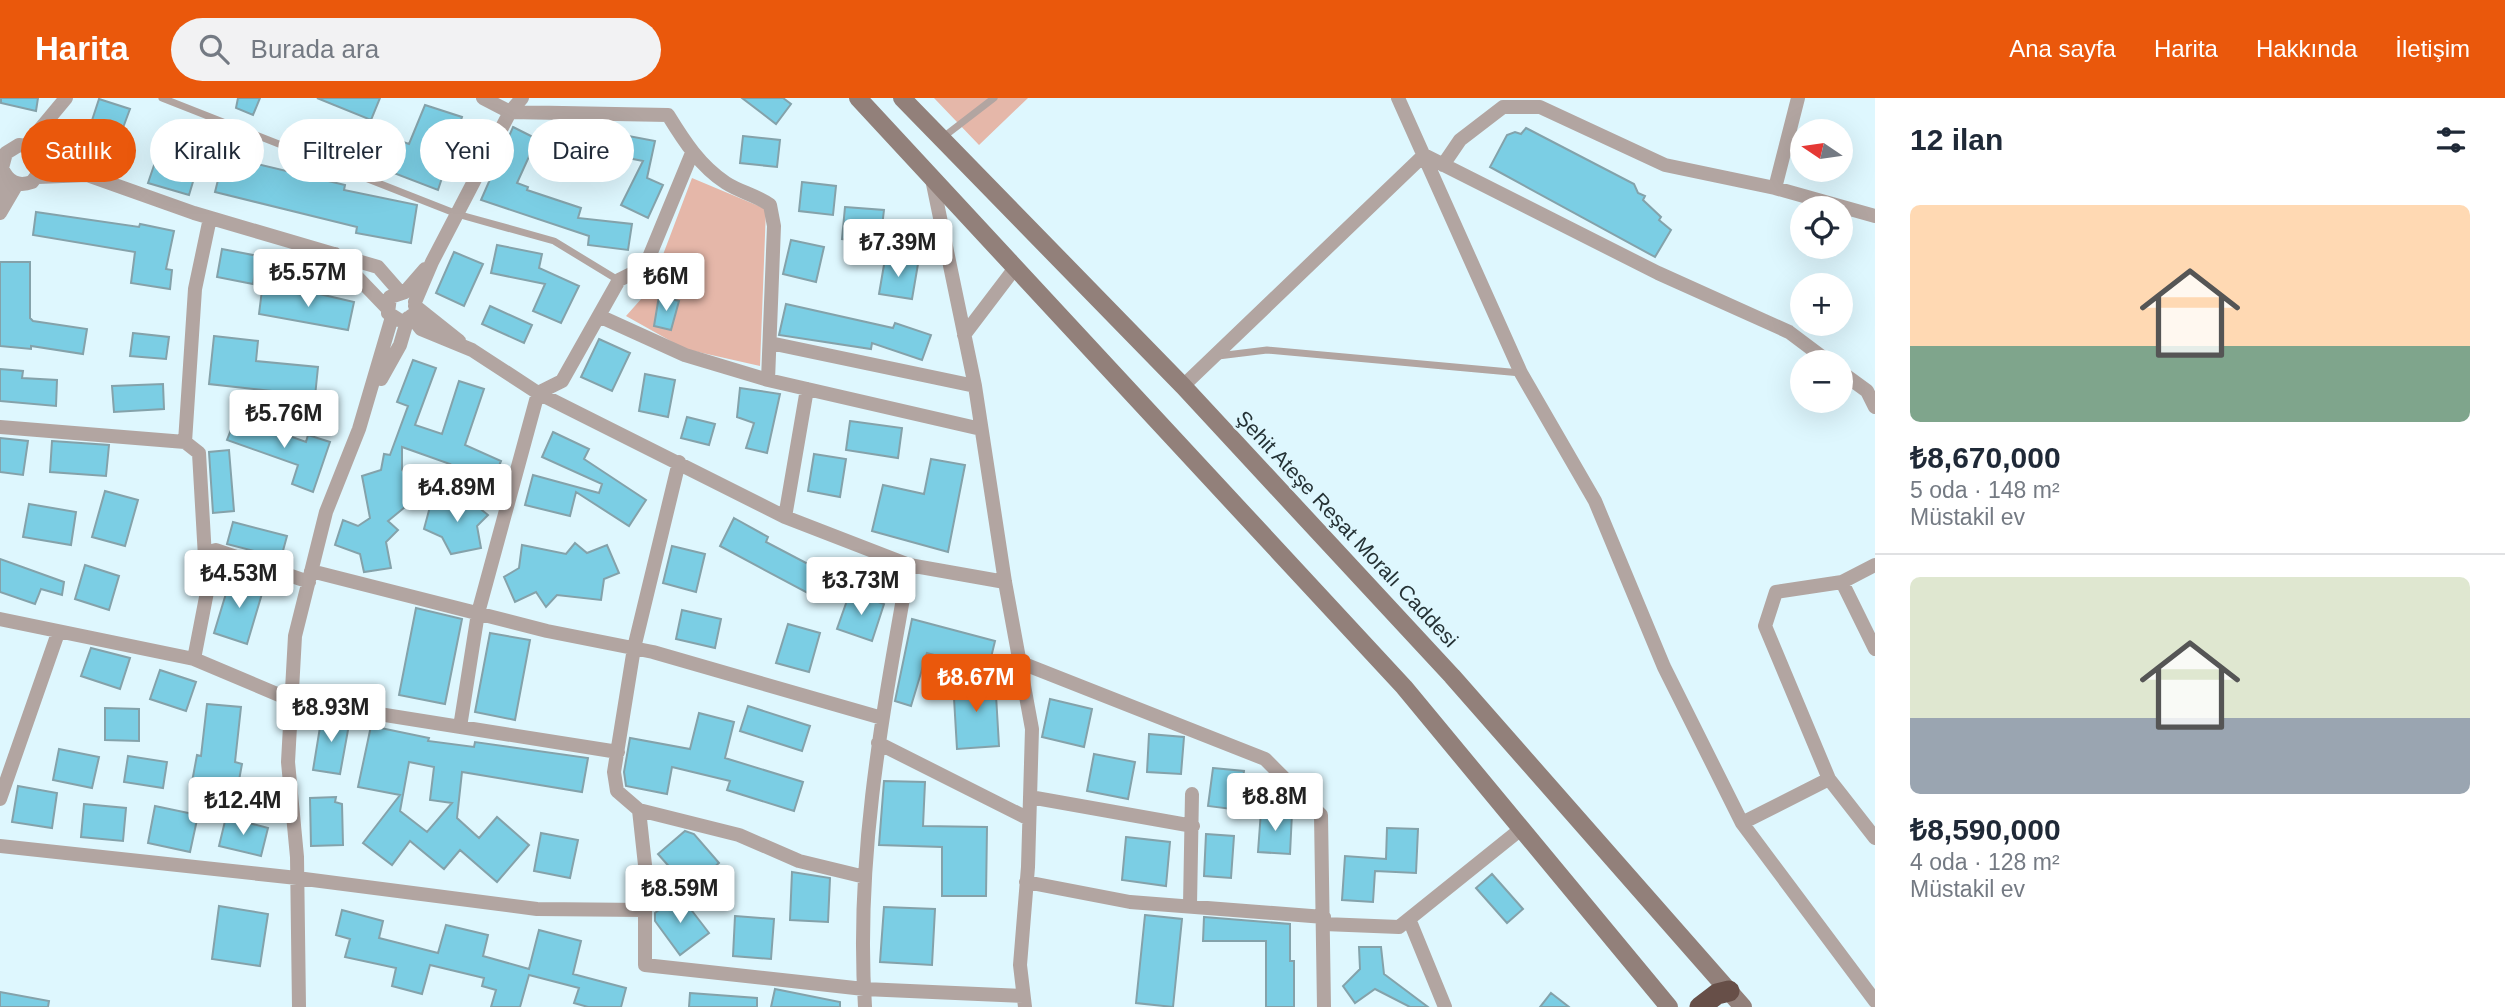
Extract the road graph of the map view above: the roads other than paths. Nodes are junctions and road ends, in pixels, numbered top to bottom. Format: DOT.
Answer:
graph roads {
  1 [pos="162,98"];
  2 [pos="483,98"];
  3 [pos="522,98"];
  4 [pos="858,98"];
  5 [pos="902,98"];
  6 [pos="993,98"];
  7 [pos="1398,98"];
  8 [pos="1798,98"];
  9 [pos="64,100"];
  10 [pos="510,112"];
  11 [pos="52,119"];
  12 [pos="941,138"];
  13 [pos="21,146"];
  14 [pos="692,153"];
  15 [pos="1423,155"];
  16 [pos="1443,165"];
  17 [pos="5,167"];
  18 [pos="21,176"];
  19 [pos="932,179"];
  20 [pos="107,182"];
  21 [pos="1775,188"];
  22 [pos="0,193"];
  23 [pos="0,213"];
  24 [pos="457,214"];
  25 [pos="1875,216"];
  26 [pos="210,218"];
  27 [pos="334,253"];
  28 [pos="1015,268"];
  29 [pos="619,281"];
  30 [pos="409,304"];
  31 [pos="389,312"];
  32 [pos="599,316"];
  33 [pos="964,335"];
  34 [pos="770,343"];
  35 [pos="1813,350"];
  36 [pos="1213,356"];
  37 [pos="1521,373"];
  38 [pos="768,380"];
  39 [pos="1853,381"];
  40 [pos="975,386"];
  41 [pos="1183,386"];
  42 [pos="807,389"];
  43 [pos="538,393"];
  44 [pos="368,401"];
  45 [pos="1875,407"];
  46 [pos="0,427"];
  47 [pos="981,429"];
  48 [pos="186,442"];
  49 [pos="679,463"];
  50 [pos="785,517"];
  51 [pos="205,553"];
  52 [pos="909,565"];
  53 [pos="1875,565"];
  54 [pos="310,577"];
  55 [pos="1005,582"];
  56 [pos="1842,582"];
  57 [pos="478,613"];
  58 [pos="0,619"];
  59 [pos="58,633"];
  60 [pos="634,648"];
  61 [pos="1875,649"];
  62 [pos="194,659"];
  63 [pos="1019,662"];
  64 [pos="291,701"];
  65 [pos="882,718"];
  66 [pos="460,727"];
  67 [pos="878,743"];
  68 [pos="618,752"];
  69 [pos="1829,779"];
  70 [pos="1192,794"];
  71 [pos="1030,797"];
  72 [pos="0,799"];
  73 [pos="639,810"];
  74 [pos="1029,819"];
  75 [pos="1742,823"];
  76 [pos="1193,826"];
  77 [pos="1521,829"];
  78 [pos="1875,838"];
  79 [pos="0,846"];
  80 [pos="865,877"];
  81 [pos="297,878"];
  82 [pos="1026,882"];
  83 [pos="1190,905"];
  84 [pos="645,909"];
  85 [pos="1409,919"];
  86 [pos="1324,920"];
  87 [pos="864,989"];
  88 [pos="1736,999"];
  89 [pos="1875,1001"];
  90 [pos="1024,1002"];
  91 [pos="299,1007"];
  92 [pos="866,1007"];
  93 [pos="1324,1007"];
  94 [pos="1445,1007"];
  95 [pos="1669,1007"];
  96 [pos="1700,1007"];
  1 -- 24 [label="lane"];
  2 -- 10 [label="street"];
  3 -- 10 [label="street"];
  4 -- 19 [label="main road"];
  5 -- 12 [label="main road, Şehit Ateşe Reşat Moralı Caddesi"];
  6 -- 12 [label="lane"];
  7 -- 15 [label="street"];
  8 -- 21 [label="street"];
  9 -- 11 [label="street"];
  10 -- 14 [label="street"];
  10 -- 24 [label="street"];
  12 -- 41 [label="main road, Şehit Ateşe Reşat Moralı Caddesi"];
  13 -- 17 [label="street"];
  14 -- 29 [label="street"];
  14 -- 34 [label="street"];
  15 -- 16 [label="street"];
  15 -- 36 [label="street"];
  15 -- 37 [label="street"];
  16 -- 21 [label="street"];
  16 -- 35 [label="street"];
  17 -- 18 [label="street"];
  17 -- 22 [label="street"];
  17 -- 23 [label="street"];
  19 -- 28 [label="main road"];
  19 -- 33 [label="street"];
  20 -- 26 [label="street"];
  21 -- 25 [label="street"];
  24 -- 29 [label="lane"];
  24 -- 30 [label="street"];
  26 -- 27 [label="street"];
  26 -- 48 [label="street"];
  27 -- 30 [label="street"];
  27 -- 31 [label="street"];
  28 -- 33 [label="street"];
  28 -- 77 [label="main road"];
  29 -- 32 [label="street"];
  30 -- 31 [label="street"];
  30 -- 31 [label="street"];
  30 -- 43 [label="street"];
  30 -- 44 [label="street"];
  31 -- 44 [label="street"];
  32 -- 38 [label="street"];
  32 -- 43 [label="street"];
  33 -- 40 [label="street"];
  34 -- 38 [label="street"];
  34 -- 40 [label="street"];
  36 -- 37 [label="lane"];
  36 -- 41 [label="street"];
  37 -- 75 [label="street"];
  38 -- 42 [label="street"];
  39 -- 45 [label="street"];
  40 -- 47 [label="street"];
  41 -- 88 [label="main road, Şehit Ateşe Reşat Moralı Caddesi"];
  42 -- 47 [label="street"];
  42 -- 50 [label="street"];
  43 -- 49 [label="street"];
  43 -- 57 [label="street"];
  44 -- 54 [label="street"];
  46 -- 48 [label="street"];
  47 -- 55 [label="street"];
  48 -- 51 [label="street"];
  49 -- 50 [label="street"];
  49 -- 60 [label="street"];
  50 -- 52 [label="street"];
  51 -- 54 [label="street"];
  51 -- 62 [label="street"];
  52 -- 55 [label="street"];
  52 -- 65 [label="street"];
  53 -- 56 [label="street"];
  54 -- 57 [label="street"];
  54 -- 64 [label="street"];
  55 -- 63 [label="street"];
  56 -- 61 [label="street"];
  56 -- 69 [label="street"];
  57 -- 60 [label="street"];
  57 -- 66 [label="street"];
  58 -- 59 [label="street"];
  59 -- 62 [label="street"];
  59 -- 72 [label="street"];
  60 -- 65 [label="street"];
  60 -- 68 [label="street"];
  62 -- 64 [label="street"];
  63 -- 71 [label="street"];
  63 -- 86 [label="street"];
  64 -- 66 [label="street"];
  64 -- 81 [label="street"];
  65 -- 67 [label="street"];
  66 -- 68 [label="street"];
  67 -- 74 [label="street"];
  67 -- 80 [label="street"];
  68 -- 73 [label="street"];
  69 -- 75 [label="street"];
  69 -- 78 [label="street"];
  70 -- 76 [label="street"];
  71 -- 74 [label="street"];
  71 -- 76 [label="street"];
  73 -- 80 [label="street"];
  73 -- 84 [label="street"];
  74 -- 82 [label="street"];
  75 -- 89 [label="street"];
  76 -- 83 [label="street"];
  77 -- 85 [label="street"];
  77 -- 95 [label="main road"];
  79 -- 81 [label="street"];
  80 -- 87 [label="street"];
  81 -- 84 [label="street"];
  81 -- 91 [label="street"];
  82 -- 83 [label="street"];
  82 -- 90 [label="street"];
  83 -- 86 [label="street"];
  84 -- 87 [label="street"];
  85 -- 86 [label="street"];
  85 -- 94 [label="street"];
  86 -- 93 [label="street"];
  87 -- 90 [label="street"];
  87 -- 92 [label="street"];
  88 -- 96 [label="highway"];
}
